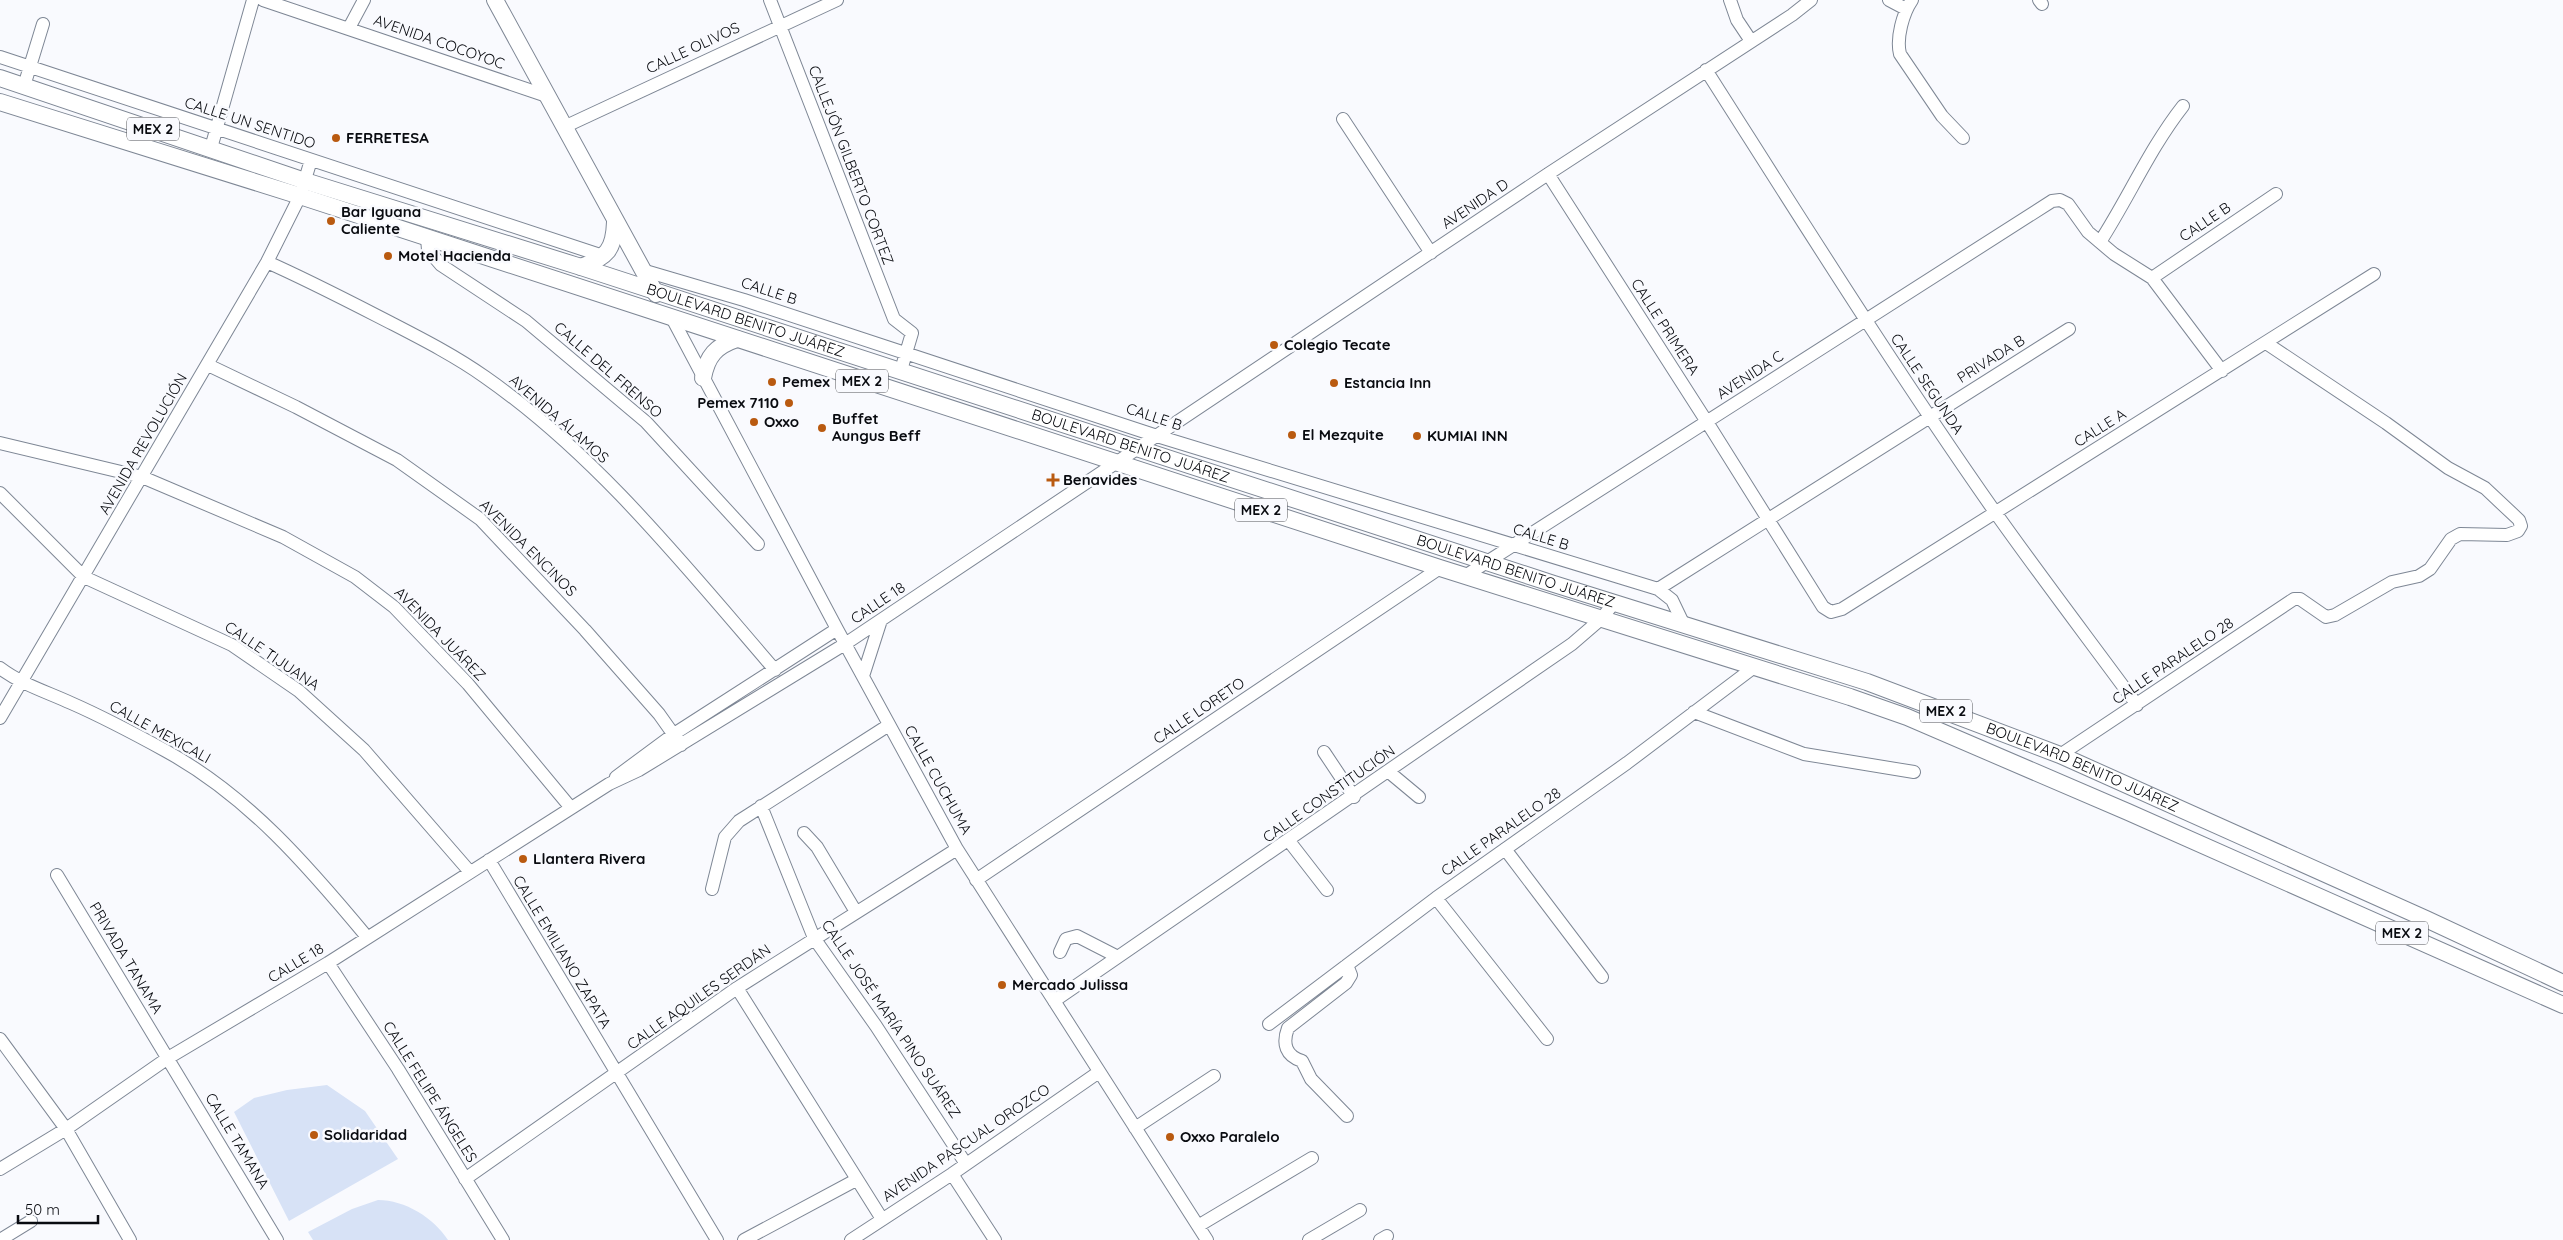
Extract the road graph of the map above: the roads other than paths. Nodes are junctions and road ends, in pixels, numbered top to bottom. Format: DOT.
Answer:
graph roads {
  1 [pos="253,0"];
  2 [pos="263,0"];
  3 [pos="364,0"];
  4 [pos="495,0"];
  5 [pos="770,0"];
  6 [pos="837,0"];
  7 [pos="1730,0"];
  8 [pos="1811,0"];
  9 [pos="1889,0"];
  10 [pos="1909,4"];
  11 [pos="42,24"];
  12 [pos="780,26"];
  13 [pos="349,28"];
  14 [pos="1751,41"];
  15 [pos="0,57"];
  16 [pos="30,67"];
  17 [pos="1706,70"];
  18 [pos="0,78"];
  19 [pos="24,86"];
  20 [pos="547,96"];
  21 [pos="0,102"];
  22 [pos="2183,106"];
  23 [pos="1343,119"];
  24 [pos="564,127"];
  25 [pos="217,130"];
  26 [pos="1963,138"];
  27 [pos="211,148"];
  28 [pos="311,160"];
  29 [pos="1548,174"];
  30 [pos="303,188"];
  31 [pos="2276,194"];
  32 [pos="615,222"];
  33 [pos="427,238"];
  34 [pos="2100,242"];
  35 [pos="1431,253"];
  36 [pos="603,256"];
  37 [pos="267,262"];
  38 [pos="581,267"];
  39 [pos="642,270"];
  40 [pos="2374,274"];
  41 [pos="2152,278"];
  42 [pos="576,286"];
  43 [pos="652,290"];
  44 [pos="672,318"];
  45 [pos="1865,321"];
  46 [pos="2070,329"];
  47 [pos="737,339"];
  48 [pos="2266,343"];
  49 [pos="906,353"];
  50 [pos="208,366"];
  51 [pos="901,370"];
  52 [pos="2222,371"];
  53 [pos="703,378"];
  54 [pos="1930,417"];
  55 [pos="1707,422"];
  56 [pos="1157,436"];
  57 [pos="0,443"];
  58 [pos="1140,448"];
  59 [pos="1117,464"];
  60 [pos="142,476"];
  61 [pos="0,492"];
  62 [pos="1995,513"];
  63 [pos="1770,520"];
  64 [pos="758,544"];
  65 [pos="1512,545"];
  66 [pos="1489,561"];
  67 [pos="1440,568"];
  68 [pos="1465,576"];
  69 [pos="84,577"];
  70 [pos="1658,589"];
  71 [pos="1614,603"];
  72 [pos="1842,610"];
  73 [pos="881,620"];
  74 [pos="1601,620"];
  75 [pos="1684,625"];
  76 [pos="837,629"];
  77 [pos="845,644"];
  78 [pos="0,668"];
  79 [pos="1753,668"];
  80 [pos="775,670"];
  81 [pos="864,676"];
  82 [pos="21,681"];
  83 [pos="1814,686"];
  84 [pos="1906,697"];
  85 [pos="2137,705"];
  86 [pos="1694,712"];
  87 [pos="0,718"];
  88 [pos="889,725"];
  89 [pos="677,739"];
  90 [pos="1324,752"];
  91 [pos="2060,756"];
  92 [pos="1389,772"];
  93 [pos="1914,772"];
  94 [pos="1354,797"];
  95 [pos="1420,797"];
  96 [pos="761,806"];
  97 [pos="571,808"];
  98 [pos="804,833"];
  99 [pos="1289,841"];
  100 [pos="957,848"];
  101 [pos="1504,849"];
  102 [pos="488,860"];
  103 [pos="470,872"];
  104 [pos="57,875"];
  105 [pos="976,880"];
  106 [pos="712,890"];
  107 [pos="1328,890"];
  108 [pos="1436,898"];
  109 [pos="856,912"];
  110 [pos="367,937"];
  111 [pos="814,938"];
  112 [pos="1060,952"];
  113 [pos="1118,957"];
  114 [pos="328,963"];
  115 [pos="1347,965"];
  116 [pos="1602,977"];
  117 [pos="2563,983"];
  118 [pos="737,988"];
  119 [pos="1054,1001"];
  120 [pos="2563,1005"];
  121 [pos="1269,1024"];
  122 [pos="0,1039"];
  123 [pos="1547,1039"];
  124 [pos="168,1058"];
  125 [pos="1099,1072"];
  126 [pos="616,1074"];
  127 [pos="1214,1076"];
  128 [pos="1347,1116"];
  129 [pos="66,1128"];
  130 [pos="1135,1128"];
  131 [pos="1312,1158"];
  132 [pos="966,1164"];
  133 [pos="0,1169"];
  134 [pos="952,1174"];
  135 [pos="465,1179"];
  136 [pos="856,1180"];
  137 [pos="1360,1210"];
  138 [pos="882,1219"];
  139 [pos="31,1220"];
  140 [pos="1198,1226"];
  141 [pos="0,1240"];
  142 [pos="130,1240"];
  143 [pos="277,1240"];
  144 [pos="503,1240"];
  145 [pos="717,1240"];
  146 [pos="744,1240"];
  147 [pos="851,1240"];
  148 [pos="995,1240"];
  149 [pos="1207,1240"];
  150 [pos="1309,1240"];
  1 -- 25 [label="street"];
  2 -- 13 [label="street, AVENIDA COCOYOC"];
  3 -- 13 [label="street"];
  4 -- 20 [label="main road"];
  5 -- 12 [label="street, CALLEJÓN GILBERTO CORTEZ"];
  6 -- 12 [label="street, CALLE OLIVOS"];
  7 -- 14 [label="street"];
  8 -- 14 [label="street, AVENIDA D"];
  9 -- 10 [label="street"];
  10 -- 26 [label="street"];
  11 -- 16 [label="street"];
  12 -- 24 [label="street, CALLE OLIVOS"];
  12 -- 49 [label="street, CALLEJÓN GILBERTO CORTEZ"];
  13 -- 20 [label="street, AVENIDA COCOYOC"];
  14 -- 17 [label="street, AVENIDA D"];
  15 -- 16 [label="street, CALLE UN SENTIDO"];
  16 -- 19 [label="street"];
  16 -- 25 [label="street, CALLE UN SENTIDO"];
  17 -- 29 [label="street, AVENIDA D"];
  17 -- 45 [label="street, CALLE SEGUNDA"];
  18 -- 19 [label="main road, BOULEVARD BENITO JUÁREZ / MEX 2"];
  19 -- 27 [label="main road, BOULEVARD BENITO JUÁREZ / MEX 2"];
  20 -- 24 [label="main road"];
  21 -- 30 [label="main road, BOULEVARD BENITO JUÁREZ / MEX 2"];
  22 -- 34 [label="street"];
  23 -- 35 [label="street"];
  24 -- 32 [label="main road"];
  25 -- 27 [label="street"];
  25 -- 28 [label="street, CALLE UN SENTIDO"];
  27 -- 30 [label="main road, BOULEVARD BENITO JUÁREZ / MEX 2"];
  28 -- 30 [label="street, AVENIDA REVOLUCIÓN"];
  28 -- 36 [label="street, CALLE UN SENTIDO"];
  29 -- 35 [label="street, AVENIDA D"];
  29 -- 55 [label="street, CALLE PRIMERA"];
  30 -- 33 [label="main road, BOULEVARD BENITO JUÁREZ / MEX 2"];
  30 -- 37 [label="street, AVENIDA REVOLUCIÓN"];
  30 -- 38 [label="main road, BOULEVARD BENITO JUÁREZ / MEX 2"];
  31 -- 41 [label="street, CALLE B"];
  32 -- 36 [label="main road"];
  32 -- 39 [label="main road"];
  33 -- 42 [label="main road, BOULEVARD BENITO JUÁREZ / MEX 2"];
  33 -- 64 [label="street, CALLE DEL FRENSO"];
  34 -- 41 [label="street"];
  34 -- 45 [label="street, AVENIDA C"];
  35 -- 56 [label="street, AVENIDA D"];
  36 -- 38 [label="main road"];
  37 -- 50 [label="street, AVENIDA REVOLUCIÓN"];
  37 -- 80 [label="street, AVENIDA ÁLAMOS"];
  38 -- 43 [label="main road, BOULEVARD BENITO JUÁREZ / MEX 2"];
  39 -- 43 [label="main road"];
  39 -- 49 [label="street, CALLE B"];
  40 -- 48 [label="street, CALLE A"];
  41 -- 52 [label="street"];
  42 -- 43 [label="main road"];
  42 -- 44 [label="main road, BOULEVARD BENITO JUÁREZ / MEX 2"];
  43 -- 44 [label="main road"];
  43 -- 51 [label="main road, BOULEVARD BENITO JUÁREZ / MEX 2"];
  44 -- 47 [label="main road, BOULEVARD BENITO JUÁREZ / MEX 2"];
  44 -- 53 [label="street, CALLE CUCHUMA"];
  45 -- 54 [label="street, CALLE SEGUNDA"];
  45 -- 55 [label="street, AVENIDA C"];
  46 -- 54 [label="street, PRIVADA B"];
  47 -- 53 [label="main road"];
  47 -- 59 [label="main road, BOULEVARD BENITO JUÁREZ / MEX 2"];
  48 -- 52 [label="street, CALLE A"];
  48 -- 85 [label="street, CALLE PARALELO 28"];
  49 -- 51 [label="street"];
  49 -- 56 [label="street, CALLE B"];
  50 -- 60 [label="street, AVENIDA REVOLUCIÓN"];
  50 -- 89 [label="street, AVENIDA ENCINOS"];
  51 -- 58 [label="main road, BOULEVARD BENITO JUÁREZ / MEX 2"];
  52 -- 62 [label="street, CALLE A"];
  53 -- 76 [label="street, CALLE CUCHUMA"];
  54 -- 62 [label="street, CALLE SEGUNDA"];
  54 -- 63 [label="street"];
  55 -- 63 [label="street, CALLE PRIMERA"];
  55 -- 65 [label="street, AVENIDA C"];
  56 -- 58 [label="street, CALLE 18"];
  56 -- 65 [label="street, CALLE B"];
  57 -- 60 [label="street, AVENIDA JUÁREZ"];
  58 -- 59 [label="street, CALLE 18"];
  58 -- 66 [label="main road, BOULEVARD BENITO JUÁREZ / MEX 2"];
  59 -- 67 [label="main road, BOULEVARD BENITO JUÁREZ / MEX 2"];
  59 -- 73 [label="street, CALLE 18"];
  60 -- 69 [label="street, AVENIDA REVOLUCIÓN"];
  60 -- 97 [label="street, AVENIDA JUÁREZ"];
  61 -- 69 [label="street, CALLE TIJUANA"];
  62 -- 72 [label="street, CALLE A"];
  62 -- 85 [label="street, CALLE SEGUNDA"];
  63 -- 70 [label="street"];
  63 -- 72 [label="street, CALLE PRIMERA"];
  65 -- 66 [label="street, AVENIDA C"];
  65 -- 70 [label="street, CALLE B"];
  66 -- 68 [label="street, AVENIDA C"];
  66 -- 71 [label="main road, BOULEVARD BENITO JUÁREZ / MEX 2"];
  67 -- 68 [label="main road, BOULEVARD BENITO JUÁREZ / MEX 2"];
  67 -- 105 [label="street, CALLE LORETO"];
  68 -- 74 [label="main road, BOULEVARD BENITO JUÁREZ / MEX 2"];
  69 -- 82 [label="street, AVENIDA REVOLUCIÓN"];
  69 -- 103 [label="street, CALLE TIJUANA"];
  70 -- 75 [label="street, CALLE B"];
  71 -- 74 [label="street, CALLE CONSTITUCIÓN"];
  71 -- 75 [label="main road, BOULEVARD BENITO JUÁREZ / MEX 2"];
  73 -- 77 [label="street, CALLE 18"];
  73 -- 81 [label="street"];
  74 -- 79 [label="main road, BOULEVARD BENITO JUÁREZ / MEX 2"];
  74 -- 92 [label="street, CALLE CONSTITUCIÓN"];
  75 -- 84 [label="main road, BOULEVARD BENITO JUÁREZ / MEX 2"];
  76 -- 77 [label="street, CALLE CUCHUMA"];
  76 -- 80 [label="street, CALLE 18"];
  77 -- 81 [label="street, CALLE CUCHUMA"];
  77 -- 89 [label="street, CALLE 18"];
  78 -- 82 [label="street, CALLE MEXICALI"];
  79 -- 83 [label="main road, BOULEVARD BENITO JUÁREZ / MEX 2"];
  79 -- 86 [label="street, CALLE PARALELO 28"];
  80 -- 89 [label="street, CALLE 18"];
  81 -- 88 [label="street, CALLE CUCHUMA"];
  82 -- 87 [label="street, AVENIDA REVOLUCIÓN"];
  82 -- 110 [label="street, CALLE MEXICALI"];
  83 -- 84 [label="main road"];
  83 -- 120 [label="main road, BOULEVARD BENITO JUÁREZ / MEX 2"];
  84 -- 91 [label="main road, BOULEVARD BENITO JUÁREZ / MEX 2"];
  85 -- 91 [label="street, CALLE PARALELO 28"];
  86 -- 93 [label="street"];
  86 -- 101 [label="street, CALLE PARALELO 28"];
  88 -- 96 [label="street"];
  88 -- 100 [label="street, CALLE CUCHUMA"];
  89 -- 97 [label="street, CALLE 18"];
  90 -- 94 [label="street"];
  91 -- 117 [label="main road, BOULEVARD BENITO JUÁREZ / MEX 2"];
  92 -- 94 [label="street, CALLE CONSTITUCIÓN"];
  92 -- 95 [label="street"];
  94 -- 99 [label="street, CALLE CONSTITUCIÓN"];
  96 -- 106 [label="street"];
  96 -- 111 [label="street, CALLE JOSÉ MARÍA PINO SUÁREZ"];
  97 -- 102 [label="street, CALLE 18"];
  98 -- 109 [label="street"];
  99 -- 107 [label="street"];
  99 -- 113 [label="street, CALLE CONSTITUCIÓN"];
  100 -- 105 [label="street, CALLE CUCHUMA"];
  100 -- 109 [label="street, CALLE AQUILES SERDÁN"];
  101 -- 108 [label="street, CALLE PARALELO 28"];
  101 -- 116 [label="street"];
  102 -- 103 [label="street, CALLE 18"];
  102 -- 126 [label="street, CALLE EMILIANO ZAPATA"];
  103 -- 110 [label="street, CALLE 18"];
  104 -- 124 [label="street, PRIVADA TANAMA"];
  105 -- 119 [label="street, CALLE CUCHUMA"];
  108 -- 115 [label="street, CALLE PARALELO 28"];
  108 -- 123 [label="street"];
  109 -- 111 [label="street, CALLE AQUILES SERDÁN"];
  110 -- 114 [label="street, CALLE 18"];
  111 -- 118 [label="street, CALLE AQUILES SERDÁN"];
  111 -- 132 [label="street, CALLE JOSÉ MARÍA PINO SUÁREZ"];
  112 -- 113 [label="street"];
  113 -- 119 [label="street, CALLE CONSTITUCIÓN"];
  114 -- 124 [label="street, CALLE 18"];
  114 -- 135 [label="street, CALLE FELIPE ÁNGELES"];
  115 -- 121 [label="street, CALLE PARALELO 28"];
  115 -- 128 [label="street"];
  118 -- 126 [label="street, CALLE AQUILES SERDÁN"];
  118 -- 136 [label="street"];
  119 -- 125 [label="street, CALLE CUCHUMA"];
  122 -- 129 [label="street"];
  124 -- 129 [label="street, CALLE 18"];
  124 -- 143 [label="street, CALLE TAMANA"];
  125 -- 130 [label="street, CALLE CUCHUMA"];
  125 -- 132 [label="street, AVENIDA PASCUAL OROZCO"];
  126 -- 135 [label="street, CALLE AQUILES SERDÁN"];
  126 -- 145 [label="street, CALLE EMILIANO ZAPATA"];
  127 -- 130 [label="street"];
  129 -- 133 [label="street, CALLE 18"];
  129 -- 142 [label="street"];
  130 -- 140 [label="street, CALLE CUCHUMA"];
  131 -- 140 [label="street"];
  132 -- 134 [label="street, AVENIDA PASCUAL OROZCO"];
  134 -- 138 [label="street, AVENIDA PASCUAL OROZCO"];
  134 -- 148 [label="street"];
  135 -- 144 [label="street, CALLE FELIPE ÁNGELES"];
  136 -- 138 [label="street"];
  136 -- 146 [label="street"];
  137 -- 150 [label="street"];
  138 -- 147 [label="street, AVENIDA PASCUAL OROZCO"];
  139 -- 141 [label="street"];
  140 -- 149 [label="street, CALLE CUCHUMA"];
}
